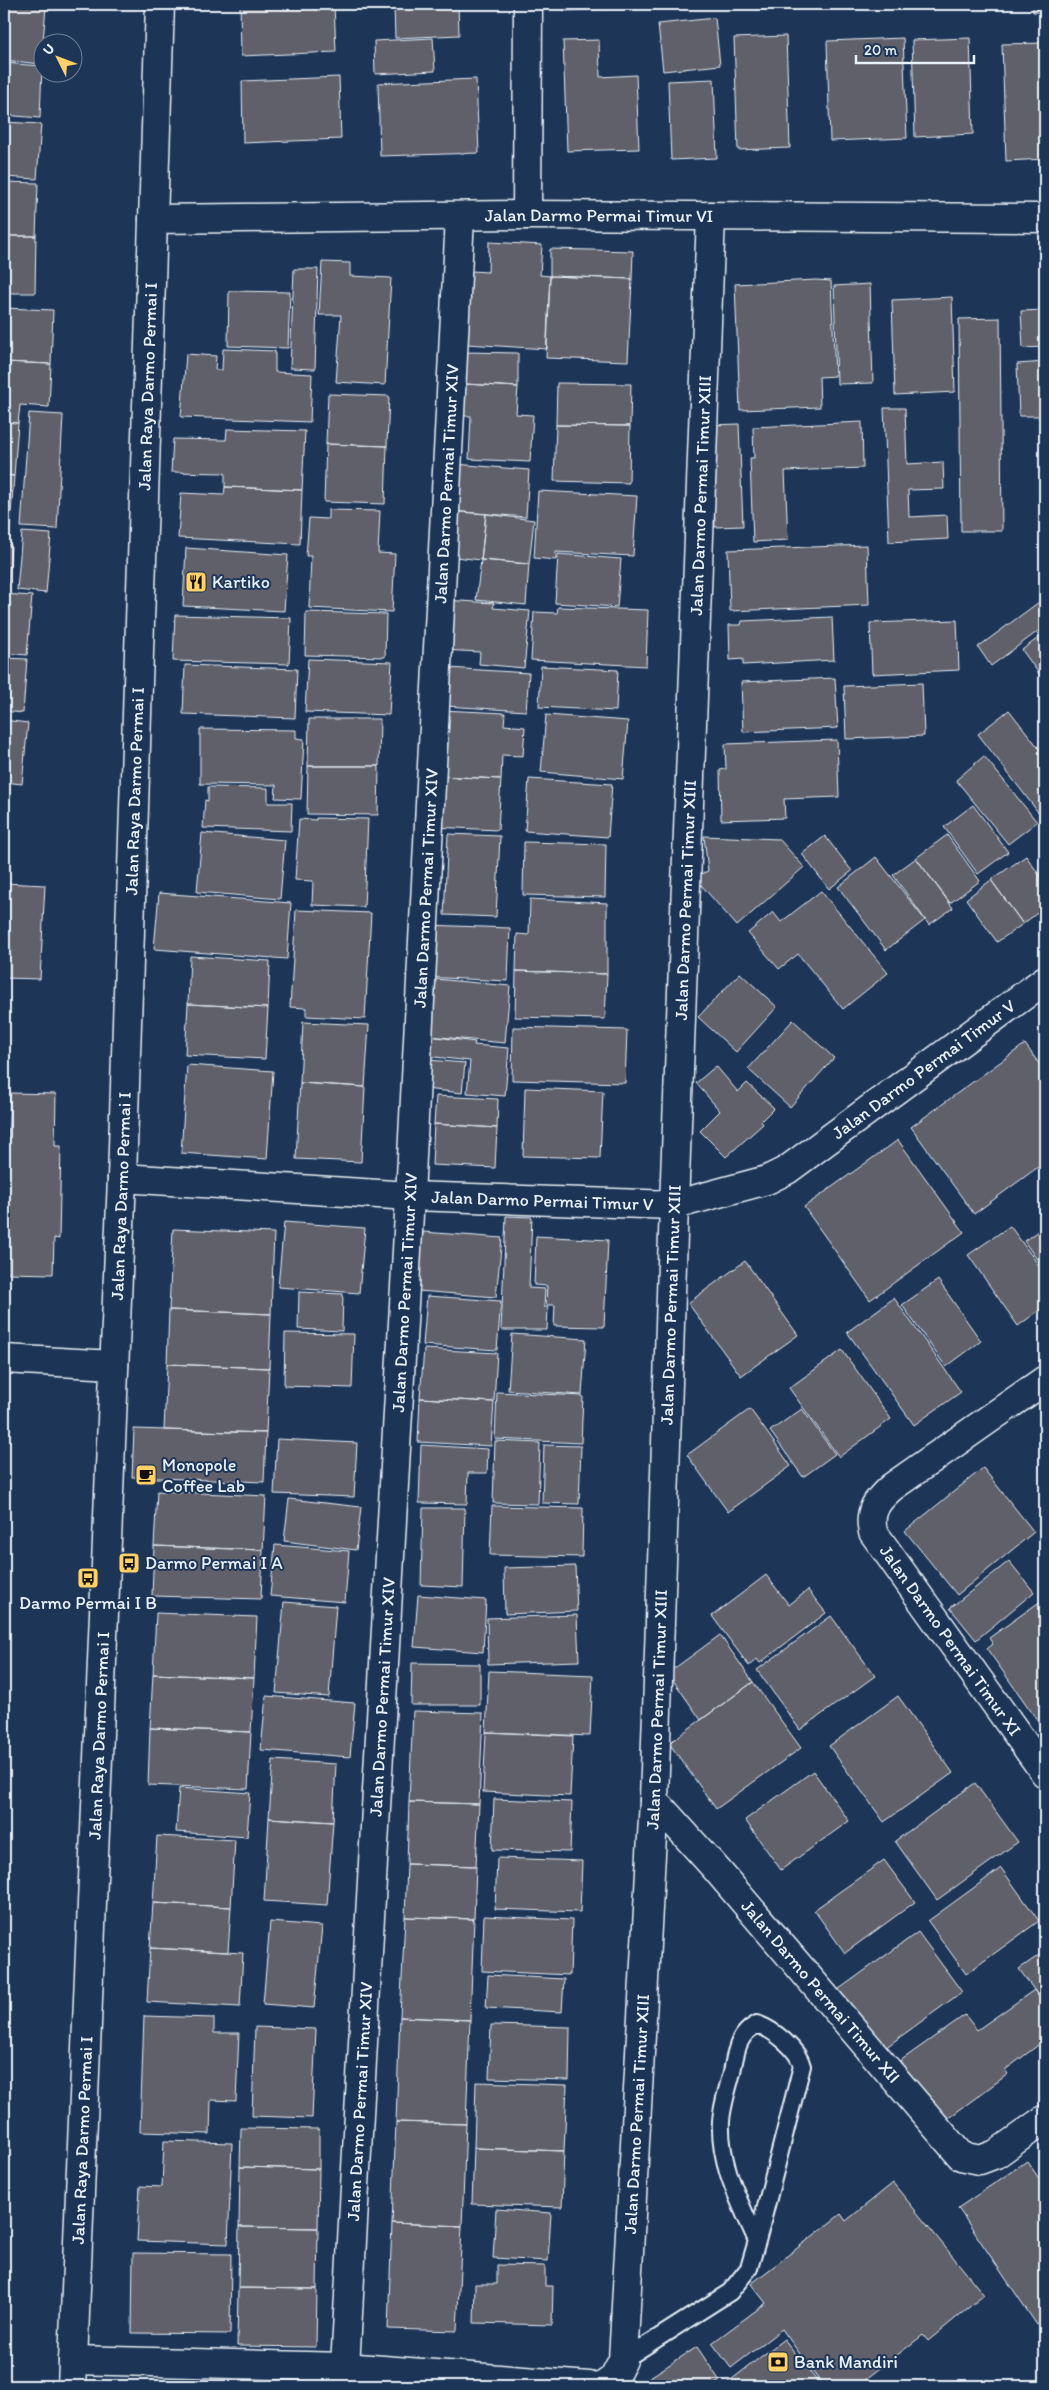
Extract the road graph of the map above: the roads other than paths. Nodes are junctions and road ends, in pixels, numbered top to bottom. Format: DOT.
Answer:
graph roads {
  1 [pos="160,4"];
  2 [pos="528,4"];
  3 [pos="527,215"];
  4 [pos="711,216"];
  5 [pos="460,217"];
  6 [pos="1045,218"];
  7 [pos="153,219"];
  8 [pos="1045,980"];
  9 [pos="122,1178"];
  10 [pos="410,1196"];
  11 [pos="674,1205"];
  12 [pos="4,1359"];
  13 [pos="114,1365"];
  14 [pos="1045,1380"];
  15 [pos="1045,1773"];
  16 [pos="654,1800"];
  17 [pos="1045,2119"];
  18 [pos="757,2241"];
  19 [pos="623,2360"];
  20 [pos="346,2367"];
  21 [pos="72,2373"];
  22 [pos="589,2386"];
  23 [pos="603,2386"];
  1 -- 7 [label="street, Jalan Raya Darmo Permai I"];
  2 -- 3 [label="street"];
  3 -- 4 [label="street, Jalan Darmo Permai Timur VI"];
  3 -- 5 [label="street, Jalan Darmo Permai Timur VI"];
  4 -- 6 [label="street, Jalan Darmo Permai Timur VI"];
  4 -- 11 [label="street, Jalan Darmo Permai Timur XIII"];
  5 -- 7 [label="street, Jalan Darmo Permai Timur VI"];
  5 -- 10 [label="street, Jalan Darmo Permai Timur XIV"];
  7 -- 9 [label="street, Jalan Raya Darmo Permai I"];
  8 -- 11 [label="street, Jalan Darmo Permai Timur V"];
  9 -- 10 [label="street, Jalan Darmo Permai Timur V"];
  9 -- 13 [label="street, Jalan Raya Darmo Permai I"];
  10 -- 11 [label="street, Jalan Darmo Permai Timur V"];
  10 -- 20 [label="street, Jalan Darmo Permai Timur XIV"];
  11 -- 16 [label="street, Jalan Darmo Permai Timur XIII"];
  12 -- 13 [label="street"];
  13 -- 21 [label="street, Jalan Raya Darmo Permai I"];
  14 -- 15 [label="street, Jalan Darmo Permai Timur XI"];
  16 -- 17 [label="street, Jalan Darmo Permai Timur XII"];
  16 -- 19 [label="street, Jalan Darmo Permai Timur XIII"];
  18 -- 18 [label="lane"];
  18 -- 19 [label="lane"];
  19 -- 23 [label="street, Jalan Darmo Permai Timur XIII"];
  20 -- 21 [label="street"];
  20 -- 22 [label="street"];
}
